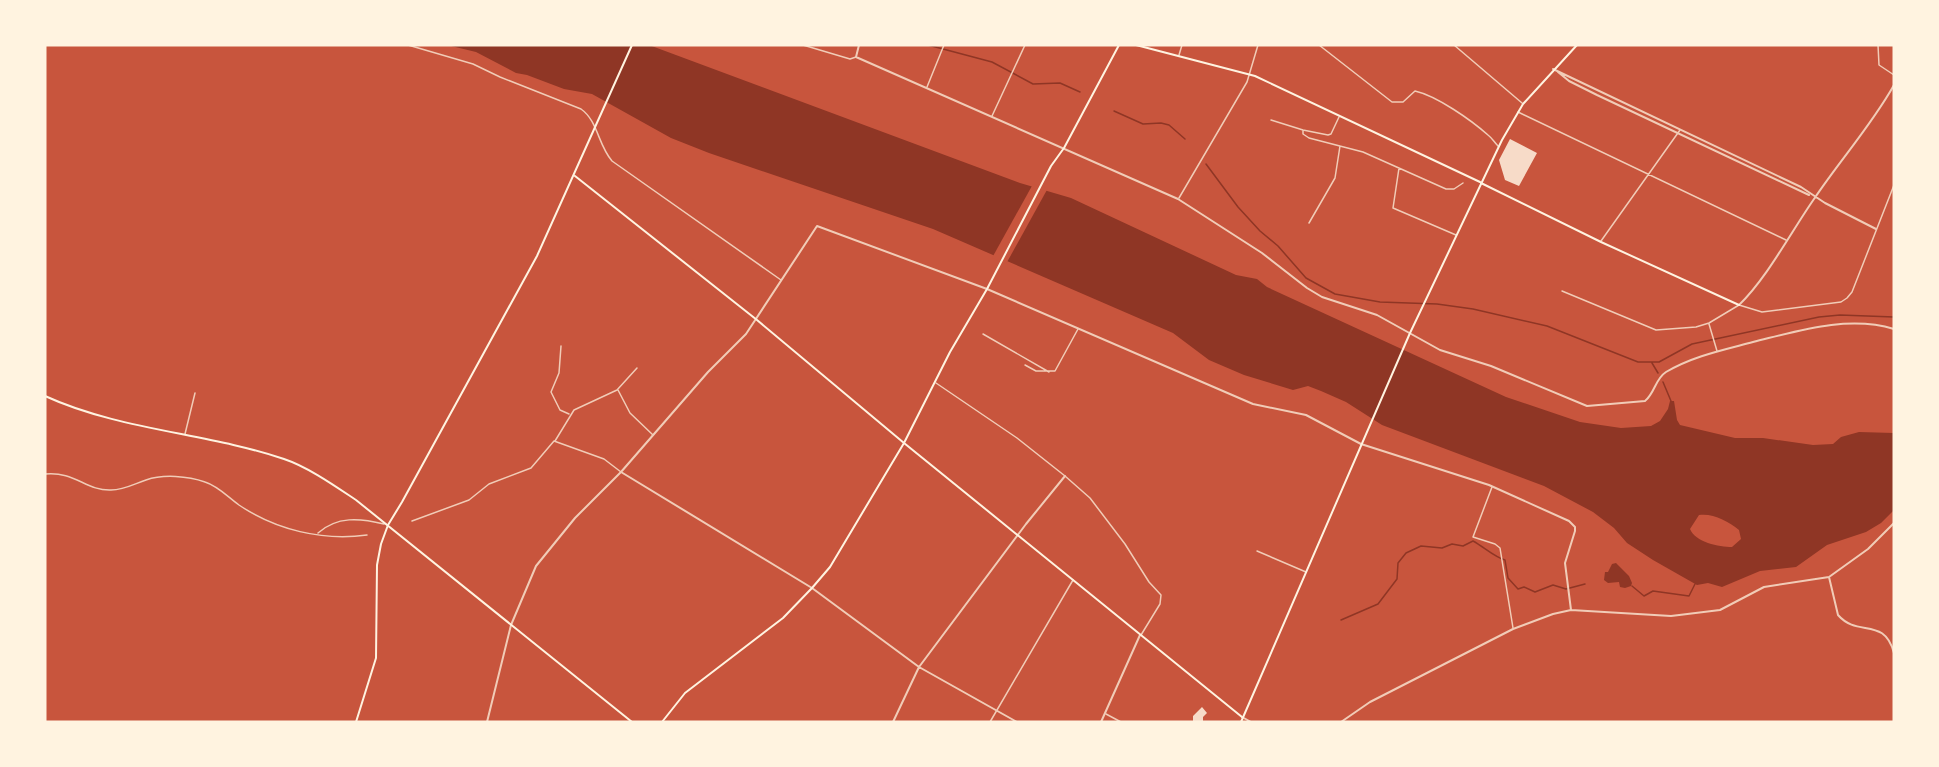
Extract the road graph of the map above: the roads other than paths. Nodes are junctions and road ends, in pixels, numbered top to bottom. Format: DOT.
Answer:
graph roads {
  1 [pos="408,45"];
  2 [pos="632,45"];
  3 [pos="803,45"];
  4 [pos="859,45"];
  5 [pos="1025,45"];
  6 [pos="1119,45"];
  7 [pos="1136,45"];
  8 [pos="1182,45"];
  9 [pos="1258,45"];
  10 [pos="1319,45"];
  11 [pos="1454,45"];
  12 [pos="1577,45"];
  13 [pos="1878,45"];
  14 [pos="944,46"];
  15 [pos="1179,56"];
  16 [pos="856,57"];
  17 [pos="1553,69"];
  18 [pos="1251,74"];
  19 [pos="1894,75"];
  20 [pos="1894,85"];
  21 [pos="927,87"];
  22 [pos="1523,104"];
  23 [pos="1517,112"];
  24 [pos="992,116"];
  25 [pos="1340,116"];
  26 [pos="1271,120"];
  27 [pos="1680,129"];
  28 [pos="1303,130"];
  29 [pos="1678,133"];
  30 [pos="1340,146"];
  31 [pos="1499,146"];
  32 [pos="1064,148"];
  33 [pos="1399,168"];
  34 [pos="1649,175"];
  35 [pos="575,176"];
  36 [pos="1481,182"];
  37 [pos="1463,183"];
  38 [pos="1894,185"];
  39 [pos="1815,197"];
  40 [pos="1178,199"];
  41 [pos="1309,223"];
  42 [pos="1876,229"];
  43 [pos="1456,235"];
  44 [pos="1786,240"];
  45 [pos="1601,242"];
  46 [pos="782,280"];
  47 [pos="987,289"];
  48 [pos="1562,291"];
  49 [pos="1738,305"];
  50 [pos="757,320"];
  51 [pos="1709,322"];
  52 [pos="1078,328"];
  53 [pos="1894,329"];
  54 [pos="1410,333"];
  55 [pos="983,334"];
  56 [pos="561,346"];
  57 [pos="1717,352"];
  58 [pos="1025,365"];
  59 [pos="637,368"];
  60 [pos="1050,372"];
  61 [pos="935,382"];
  62 [pos="618,389"];
  63 [pos="195,393"];
  64 [pos="45,396"];
  65 [pos="570,414"];
  66 [pos="185,435"];
  67 [pos="653,435"];
  68 [pos="554,441"];
  69 [pos="904,443"];
  70 [pos="1361,444"];
  71 [pos="621,472"];
  72 [pos="45,474"];
  73 [pos="1065,476"];
  74 [pos="1492,486"];
  75 [pos="412,521"];
  76 [pos="1894,524"];
  77 [pos="387,525"];
  78 [pos="316,534"];
  79 [pos="367,535"];
  80 [pos="1018,535"];
  81 [pos="1257,551"];
  82 [pos="1306,572"];
  83 [pos="1829,577"];
  84 [pos="1073,579"];
  85 [pos="812,588"];
  86 [pos="1571,610"];
  87 [pos="511,625"];
  88 [pos="1513,628"];
  89 [pos="1140,635"];
  90 [pos="1894,652"];
  91 [pos="919,667"];
  92 [pos="996,710"];
  93 [pos="1106,714"];
  94 [pos="1242,717"];
  95 [pos="356,722"];
  96 [pos="487,722"];
  97 [pos="632,722"];
  98 [pos="662,722"];
  99 [pos="892,722"];
  100 [pos="990,722"];
  101 [pos="1017,722"];
  102 [pos="1101,722"];
  103 [pos="1121,722"];
  104 [pos="1239,722"];
  105 [pos="1251,722"];
  106 [pos="1341,722"];
  1 -- 46 [label="street"];
  2 -- 35 [label="main road"];
  3 -- 16 [label="street"];
  4 -- 16 [label="street"];
  5 -- 24 [label="street"];
  6 -- 32 [label="main road"];
  7 -- 15 [label="main road"];
  8 -- 15 [label="street"];
  9 -- 18 [label="street"];
  10 -- 31 [label="street"];
  11 -- 22 [label="street"];
  12 -- 17 [label="main road"];
  13 -- 19 [label="street"];
  14 -- 21 [label="street"];
  15 -- 18 [label="main road"];
  16 -- 21 [label="street"];
  17 -- 22 [label="main road"];
  17 -- 27 [label="street"];
  17 -- 29 [label="street"];
  18 -- 25 [label="main road"];
  18 -- 40 [label="street"];
  20 -- 39 [label="street"];
  21 -- 24 [label="street"];
  22 -- 23 [label="main road"];
  23 -- 31 [label="main road"];
  23 -- 34 [label="street"];
  24 -- 32 [label="street"];
  25 -- 28 [label="street"];
  25 -- 36 [label="main road"];
  26 -- 28 [label="street"];
  27 -- 29 [label="street"];
  27 -- 39 [label="street"];
  28 -- 30 [label="street"];
  29 -- 34 [label="street"];
  29 -- 39 [label="street"];
  30 -- 33 [label="street"];
  30 -- 41 [label="street"];
  31 -- 36 [label="main road"];
  32 -- 40 [label="street"];
  32 -- 47 [label="main road"];
  33 -- 37 [label="street"];
  33 -- 43 [label="street"];
  34 -- 44 [label="street"];
  34 -- 45 [label="street"];
  35 -- 50 [label="main road"];
  35 -- 77 [label="main road"];
  36 -- 43 [label="main road"];
  36 -- 45 [label="main road"];
  38 -- 42 [label="street"];
  39 -- 42 [label="street"];
  39 -- 44 [label="street"];
  40 -- 54 [label="street"];
  42 -- 49 [label="street"];
  43 -- 54 [label="main road"];
  44 -- 49 [label="street"];
  45 -- 49 [label="main road"];
  46 -- 47 [label="street"];
  46 -- 50 [label="street"];
  47 -- 52 [label="street"];
  47 -- 61 [label="main road"];
  48 -- 51 [label="street"];
  49 -- 51 [label="street"];
  50 -- 67 [label="street"];
  50 -- 69 [label="main road"];
  51 -- 57 [label="street"];
  52 -- 60 [label="street"];
  52 -- 70 [label="street"];
  53 -- 57 [label="street"];
  54 -- 57 [label="street"];
  54 -- 70 [label="main road"];
  55 -- 60 [label="street"];
  56 -- 65 [label="street"];
  58 -- 60 [label="street"];
  59 -- 62 [label="street"];
  61 -- 69 [label="main road"];
  61 -- 73 [label="street"];
  62 -- 65 [label="street"];
  62 -- 67 [label="street"];
  63 -- 66 [label="street"];
  64 -- 66 [label="main road"];
  65 -- 68 [label="street"];
  66 -- 77 [label="main road"];
  67 -- 71 [label="street"];
  68 -- 71 [label="street"];
  68 -- 75 [label="street"];
  69 -- 80 [label="main road"];
  69 -- 85 [label="main road"];
  70 -- 74 [label="street"];
  70 -- 82 [label="main road"];
  71 -- 85 [label="street"];
  71 -- 87 [label="street"];
  72 -- 78 [label="street"];
  73 -- 80 [label="street"];
  73 -- 89 [label="street"];
  74 -- 86 [label="street"];
  74 -- 88 [label="street"];
  76 -- 83 [label="street"];
  77 -- 78 [label="street"];
  77 -- 87 [label="main road"];
  77 -- 95 [label="main road"];
  78 -- 79 [label="street"];
  80 -- 84 [label="main road"];
  80 -- 91 [label="street"];
  81 -- 82 [label="street"];
  82 -- 94 [label="main road"];
  83 -- 86 [label="street"];
  83 -- 90 [label="street"];
  84 -- 89 [label="main road"];
  84 -- 92 [label="street"];
  85 -- 91 [label="street"];
  85 -- 98 [label="main road"];
  86 -- 88 [label="street"];
  87 -- 96 [label="street"];
  87 -- 97 [label="main road"];
  88 -- 106 [label="street"];
  89 -- 93 [label="street"];
  89 -- 94 [label="main road"];
  91 -- 92 [label="street"];
  91 -- 99 [label="street"];
  92 -- 100 [label="street"];
  92 -- 101 [label="street"];
  93 -- 102 [label="street"];
  93 -- 103 [label="street"];
  94 -- 104 [label="main road"];
  94 -- 105 [label="street"];
}
